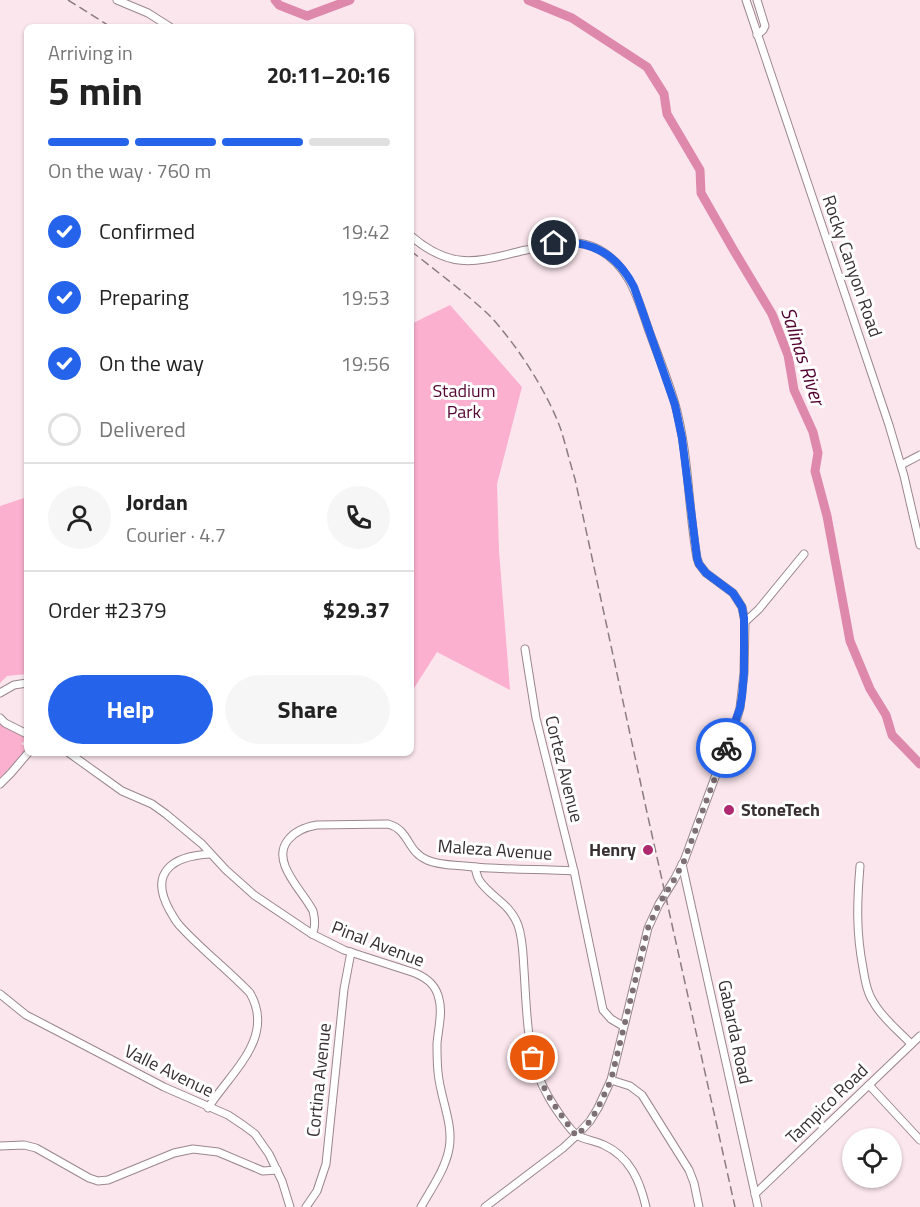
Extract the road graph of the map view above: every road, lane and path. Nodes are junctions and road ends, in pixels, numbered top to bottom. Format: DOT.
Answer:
graph roads {
  1 [pos="117,0"];
  2 [pos="746,0"];
  3 [pos="757,0"];
  4 [pos="165,24"];
  5 [pos="757,34"];
  6 [pos="414,238"];
  7 [pos="920,454"];
  8 [pos="901,465"];
  9 [pos="920,545"];
  10 [pos="804,555"];
  11 [pos="745,622"];
  12 [pos="525,649"];
  13 [pos="24,683"];
  14 [pos="0,693"];
  15 [pos="0,718"];
  16 [pos="24,732"];
  17 [pos="25,756"];
  18 [pos="73,756"];
  19 [pos="0,784"];
  20 [pos="210,854"];
  21 [pos="682,864"];
  22 [pos="860,866"];
  23 [pos="475,867"];
  24 [pos="574,871"];
  25 [pos="312,934"];
  26 [pos="351,952"];
  27 [pos="0,994"];
  28 [pos="623,1026"];
  29 [pos="920,1036"];
  30 [pos="911,1044"];
  31 [pos="611,1080"];
  32 [pos="868,1085"];
  33 [pos="208,1108"];
  34 [pos="577,1136"];
  35 [pos="920,1140"];
  36 [pos="0,1146"];
  37 [pos="277,1170"];
  38 [pos="755,1194"];
  39 [pos="290,1207"];
  40 [pos="306,1207"];
  41 [pos="421,1207"];
  42 [pos="485,1207"];
  43 [pos="646,1207"];
  44 [pos="699,1207"];
  45 [pos="758,1207"];
  1 -- 4 [label="street"];
  2 -- 5 [label="street, Rocky Canyon Road"];
  3 -- 5 [label="street"];
  5 -- 8 [label="street, Rocky Canyon Road"];
  6 -- 11 [label="street"];
  7 -- 8 [label="street"];
  8 -- 9 [label="street, Rocky Canyon Road"];
  10 -- 11 [label="street"];
  11 -- 21 [label="street"];
  12 -- 24 [label="street, Cortez Avenue"];
  13 -- 14 [label="street"];
  15 -- 16 [label="street"];
  17 -- 19 [label="street"];
  18 -- 20 [label="street, Pinal Avenue"];
  20 -- 25 [label="street, Pinal Avenue"];
  20 -- 33 [label="street"];
  21 -- 28 [label="street"];
  21 -- 38 [label="street, Gabarda Road"];
  22 -- 30 [label="street"];
  23 -- 24 [label="street, Maleza Avenue"];
  23 -- 25 [label="street, Maleza Avenue"];
  23 -- 34 [label="street"];
  24 -- 28 [label="street, Cortez Avenue"];
  25 -- 26 [label="street, Pinal Avenue"];
  26 -- 40 [label="street, Cortina Avenue"];
  26 -- 41 [label="street, Pinal Avenue"];
  27 -- 33 [label="street, Valle Avenue"];
  28 -- 31 [label="street"];
  29 -- 30 [label="street, Tampico Road"];
  30 -- 32 [label="street, Tampico Road"];
  31 -- 34 [label="street"];
  31 -- 44 [label="street"];
  32 -- 35 [label="street"];
  32 -- 38 [label="street, Tampico Road"];
  33 -- 37 [label="street, Valle Avenue"];
  34 -- 42 [label="street"];
  34 -- 43 [label="street"];
  36 -- 37 [label="street"];
  37 -- 39 [label="street, Valle Avenue"];
  38 -- 45 [label="street, Gabarda Road"];
}
